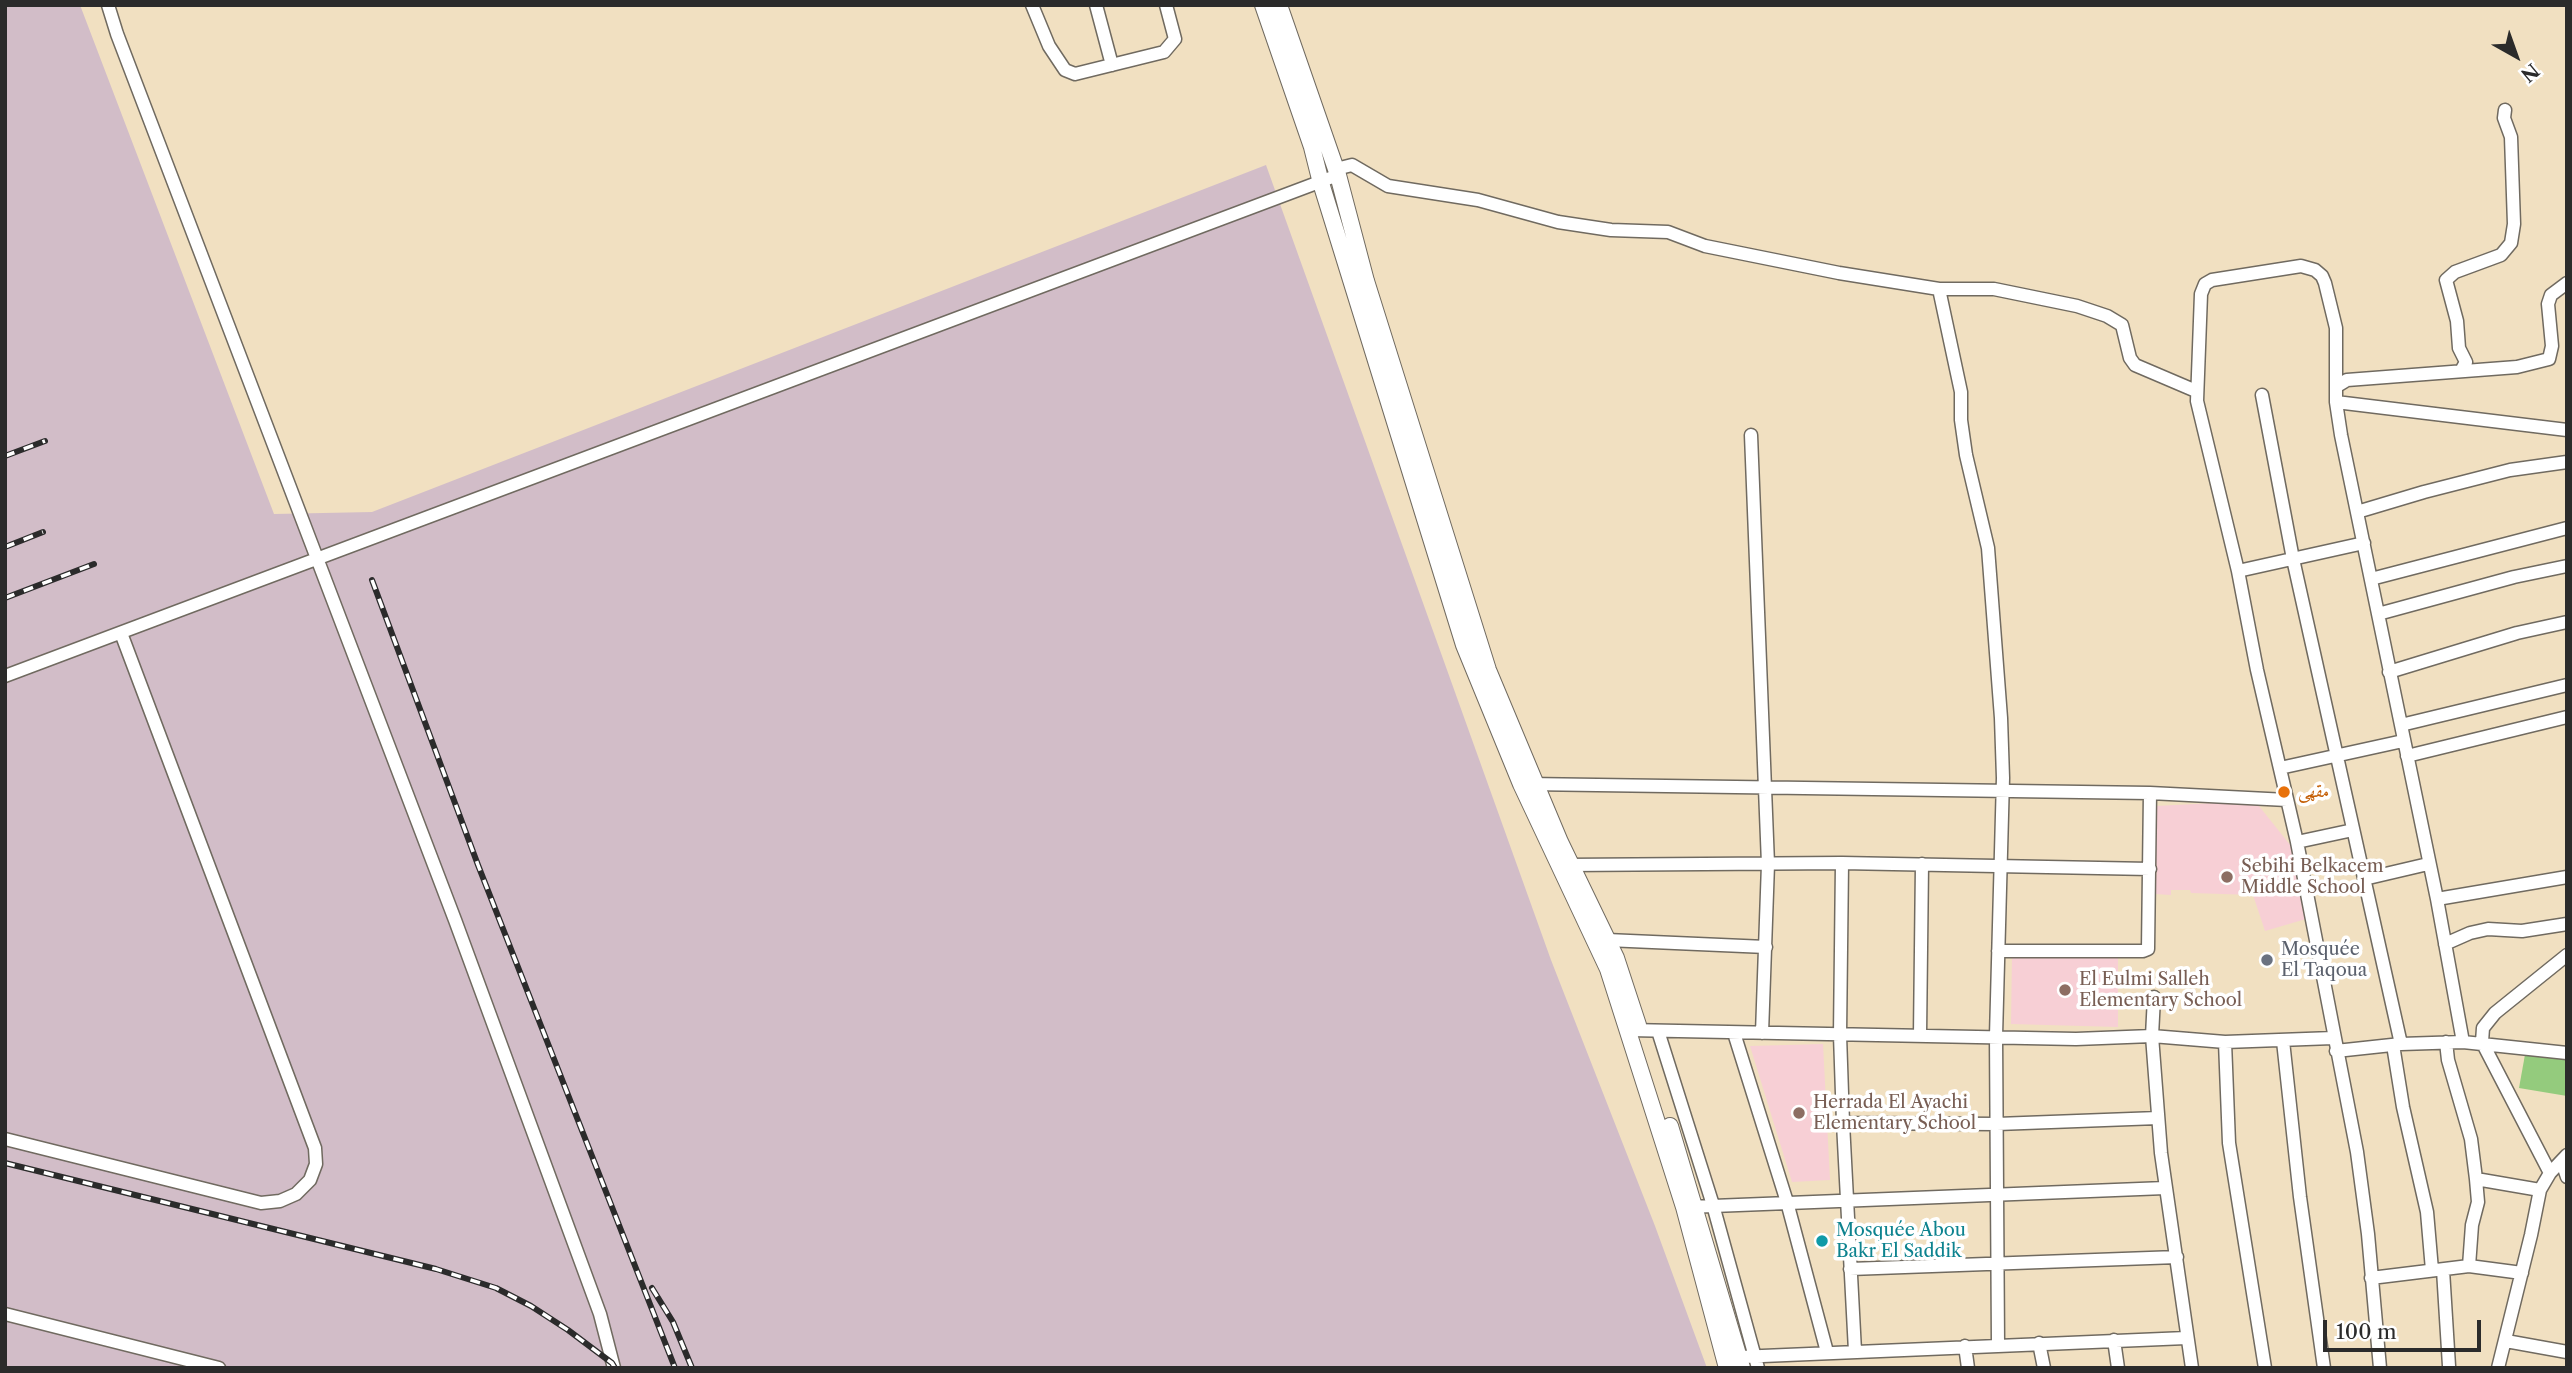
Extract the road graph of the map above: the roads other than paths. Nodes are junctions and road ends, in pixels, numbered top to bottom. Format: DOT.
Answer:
graph roads {
  1 [pos="108,5"];
  2 [pos="1032,5"];
  3 [pos="1096,5"];
  4 [pos="1166,5"];
  5 [pos="1263,5"];
  6 [pos="1279,5"];
  7 [pos="1112,65"];
  8 [pos="2505,110"];
  9 [pos="1337,172"];
  10 [pos="1321,183"];
  11 [pos="2567,283"];
  12 [pos="1939,289"];
  13 [pos="2461,371"];
  14 [pos="2337,386"];
  15 [pos="2196,391"];
  16 [pos="2262,395"];
  17 [pos="2336,402"];
  18 [pos="2567,430"];
  19 [pos="1751,435"];
  20 [pos="2567,462"];
  21 [pos="2357,512"];
  22 [pos="2567,528"];
  23 [pos="2364,543"];
  24 [pos="317,558"];
  25 [pos="2293,559"];
  26 [pos="2567,566"];
  27 [pos="2238,571"];
  28 [pos="2371,579"];
  29 [pos="2378,614"];
  30 [pos="2567,622"];
  31 [pos="121,633"];
  32 [pos="2389,672"];
  33 [pos="5,676"];
  34 [pos="2567,685"];
  35 [pos="2567,717"];
  36 [pos="2401,725"];
  37 [pos="2403,741"];
  38 [pos="2338,756"];
  39 [pos="2407,756"];
  40 [pos="2280,768"];
  41 [pos="1528,784"];
  42 [pos="1765,786"];
  43 [pos="2002,791"];
  44 [pos="2150,793"];
  45 [pos="2287,800"];
  46 [pos="2353,830"];
  47 [pos="2297,842"];
  48 [pos="1842,863"];
  49 [pos="1768,864"];
  50 [pos="1922,864"];
  51 [pos="2428,864"];
  52 [pos="1566,865"];
  53 [pos="2000,865"];
  54 [pos="2150,869"];
  55 [pos="2567,877"];
  56 [pos="2364,879"];
  57 [pos="2437,899"];
  58 [pos="2567,924"];
  59 [pos="1602,941"];
  60 [pos="2445,944"];
  61 [pos="1766,947"];
  62 [pos="1998,951"];
  63 [pos="2567,955"];
  64 [pos="2154,997"];
  65 [pos="1634,1030"];
  66 [pos="1658,1031"];
  67 [pos="1734,1033"];
  68 [pos="1762,1033"];
  69 [pos="1840,1035"];
  70 [pos="1920,1035"];
  71 [pos="1996,1036"];
  72 [pos="2152,1036"];
  73 [pos="2283,1041"];
  74 [pos="2225,1042"];
  75 [pos="2446,1042"];
  76 [pos="2463,1042"];
  77 [pos="2482,1042"];
  78 [pos="2334,1045"];
  79 [pos="2397,1045"];
  80 [pos="2567,1053"];
  81 [pos="2158,1118"];
  82 [pos="1843,1123"];
  83 [pos="1997,1124"];
  84 [pos="5,1139"];
  85 [pos="2565,1159"];
  86 [pos="2550,1173"];
  87 [pos="2567,1177"];
  88 [pos="2476,1179"];
  89 [pos="2165,1188"];
  90 [pos="2540,1190"];
  91 [pos="1997,1194"];
  92 [pos="1846,1200"];
  93 [pos="1787,1202"];
  94 [pos="1713,1205"];
  95 [pos="1690,1206"];
  96 [pos="2177,1257"];
  97 [pos="1997,1264"];
  98 [pos="2469,1266"];
  99 [pos="1850,1269"];
  100 [pos="2438,1270"];
  101 [pos="2522,1273"];
  102 [pos="2371,1278"];
  103 [pos="5,1314"];
  104 [pos="2186,1338"];
  105 [pos="2114,1340"];
  106 [pos="2506,1341"];
  107 [pos="2039,1343"];
  108 [pos="1998,1345"];
  109 [pos="1965,1346"];
  110 [pos="1855,1350"];
  111 [pos="1827,1352"];
  112 [pos="2567,1352"];
  113 [pos="1744,1363"];
  114 [pos="2449,1366"];
  115 [pos="219,1368"];
  116 [pos="614,1368"];
  117 [pos="1968,1368"];
  118 [pos="2044,1368"];
  119 [pos="2119,1368"];
  120 [pos="2192,1368"];
  121 [pos="2265,1368"];
  122 [pos="2323,1368"];
  123 [pos="2380,1368"];
  124 [pos="2498,1368"];
  1 -- 24 [label="street"];
  2 -- 7 [label="street"];
  3 -- 7 [label="street"];
  4 -- 7 [label="street"];
  5 -- 10 [label="main road"];
  6 -- 9 [label="main road"];
  8 -- 13 [label="street"];
  9 -- 10 [label="street"];
  9 -- 12 [label="street"];
  9 -- 41 [label="main road"];
  10 -- 24 [label="street"];
  10 -- 41 [label="main road"];
  11 -- 13 [label="street"];
  12 -- 15 [label="street"];
  12 -- 43 [label="street"];
  13 -- 14 [label="street"];
  14 -- 15 [label="street"];
  14 -- 17 [label="street"];
  15 -- 27 [label="street"];
  16 -- 25 [label="street"];
  17 -- 18 [label="street"];
  17 -- 21 [label="street"];
  19 -- 42 [label="street"];
  20 -- 21 [label="street"];
  21 -- 23 [label="street"];
  22 -- 28 [label="street"];
  23 -- 25 [label="street"];
  23 -- 28 [label="street"];
  24 -- 31 [label="street"];
  24 -- 116 [label="street"];
  25 -- 27 [label="street"];
  25 -- 38 [label="street"];
  26 -- 29 [label="street"];
  27 -- 40 [label="street"];
  28 -- 29 [label="street"];
  29 -- 32 [label="street"];
  30 -- 32 [label="street"];
  31 -- 33 [label="street"];
  31 -- 84 [label="street"];
  32 -- 36 [label="street"];
  34 -- 36 [label="street"];
  35 -- 39 [label="street"];
  36 -- 37 [label="street"];
  37 -- 38 [label="street"];
  37 -- 39 [label="street"];
  38 -- 40 [label="street"];
  38 -- 46 [label="street"];
  39 -- 51 [label="street"];
  40 -- 45 [label="street"];
  41 -- 42 [label="street"];
  41 -- 52 [label="main road"];
  42 -- 43 [label="street"];
  42 -- 49 [label="street"];
  43 -- 44 [label="street"];
  43 -- 53 [label="street"];
  44 -- 45 [label="street"];
  44 -- 54 [label="street"];
  45 -- 47 [label="street"];
  46 -- 47 [label="street"];
  46 -- 56 [label="street"];
  47 -- 78 [label="street"];
  48 -- 49 [label="street"];
  48 -- 50 [label="street"];
  48 -- 69 [label="street"];
  49 -- 52 [label="street"];
  49 -- 61 [label="street"];
  50 -- 53 [label="street"];
  50 -- 70 [label="street"];
  51 -- 56 [label="street"];
  51 -- 57 [label="street"];
  52 -- 59 [label="main road"];
  53 -- 54 [label="street"];
  53 -- 62 [label="street"];
  54 -- 62 [label="street"];
  55 -- 57 [label="street"];
  56 -- 79 [label="street"];
  57 -- 60 [label="street"];
  58 -- 60 [label="street"];
  59 -- 61 [label="street"];
  59 -- 65 [label="main road"];
  60 -- 76 [label="street"];
  61 -- 68 [label="street"];
  62 -- 71 [label="street"];
  63 -- 77 [label="street"];
  64 -- 72 [label="street"];
  65 -- 66 [label="street"];
  65 -- 95 [label="main road"];
  66 -- 67 [label="street"];
  66 -- 94 [label="street"];
  67 -- 68 [label="street"];
  67 -- 93 [label="street"];
  68 -- 69 [label="street"];
  69 -- 70 [label="street"];
  69 -- 82 [label="street"];
  70 -- 71 [label="street"];
  71 -- 72 [label="street"];
  71 -- 83 [label="street"];
  72 -- 74 [label="street"];
  72 -- 81 [label="street"];
  73 -- 74 [label="street"];
  73 -- 78 [label="street"];
  73 -- 122 [label="street"];
  74 -- 121 [label="street"];
  75 -- 76 [label="street"];
  75 -- 79 [label="street"];
  75 -- 88 [label="street"];
  76 -- 77 [label="street"];
  77 -- 80 [label="street"];
  77 -- 86 [label="street"];
  78 -- 79 [label="street"];
  78 -- 102 [label="street"];
  79 -- 100 [label="street"];
  81 -- 83 [label="street"];
  81 -- 89 [label="street"];
  82 -- 83 [label="street"];
  82 -- 92 [label="street"];
  83 -- 91 [label="street"];
  85 -- 86 [label="street"];
  85 -- 87 [label="street"];
  86 -- 90 [label="street"];
  88 -- 90 [label="street"];
  88 -- 98 [label="street"];
  89 -- 91 [label="street"];
  89 -- 96 [label="street"];
  90 -- 101 [label="street"];
  91 -- 92 [label="street"];
  91 -- 97 [label="street"];
  92 -- 93 [label="street"];
  92 -- 99 [label="street"];
  93 -- 94 [label="street"];
  93 -- 111 [label="street"];
  94 -- 95 [label="street"];
  94 -- 113 [label="street"];
  95 -- 113 [label="main road"];
  96 -- 97 [label="street"];
  96 -- 104 [label="street"];
  97 -- 99 [label="street"];
  97 -- 108 [label="street"];
  98 -- 100 [label="street"];
  98 -- 101 [label="street"];
  99 -- 110 [label="street"];
  100 -- 102 [label="street"];
  100 -- 114 [label="street"];
  101 -- 106 [label="street"];
  102 -- 123 [label="street"];
  103 -- 115 [label="street"];
  104 -- 105 [label="street"];
  104 -- 120 [label="street"];
  105 -- 107 [label="street"];
  105 -- 119 [label="street"];
  106 -- 112 [label="street"];
  106 -- 124 [label="street"];
  107 -- 108 [label="street"];
  107 -- 118 [label="street"];
  108 -- 109 [label="street"];
  109 -- 110 [label="street"];
  109 -- 117 [label="street"];
  110 -- 111 [label="street"];
  111 -- 113 [label="street"];
}
